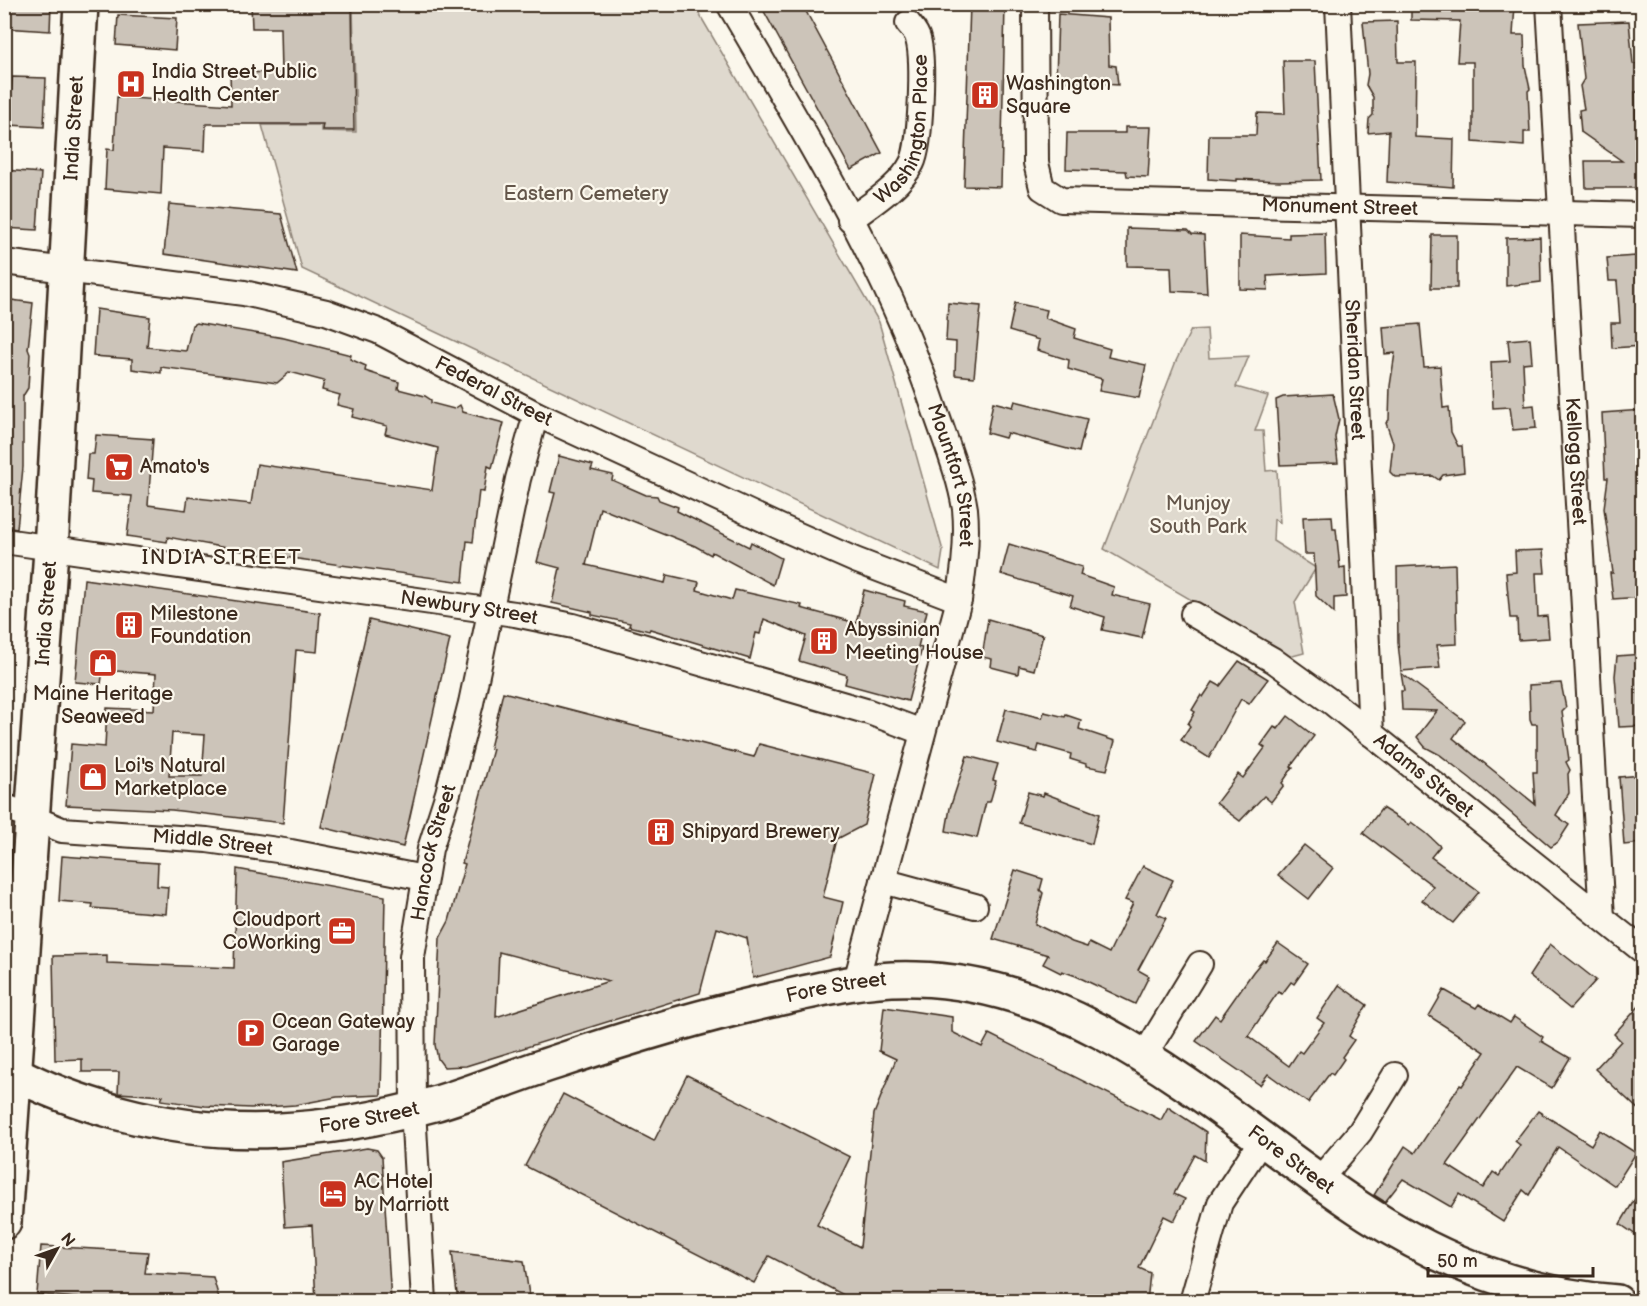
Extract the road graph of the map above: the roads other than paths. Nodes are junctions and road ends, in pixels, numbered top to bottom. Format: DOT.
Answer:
graph roads {
  1 [pos="81,4"];
  2 [pos="729,4"];
  3 [pos="1035,4"];
  4 [pos="1338,4"];
  5 [pos="1549,4"];
  6 [pos="908,23"];
  7 [pos="1348,208"];
  8 [pos="1561,213"];
  9 [pos="1642,215"];
  10 [pos="850,220"];
  11 [pos="4,262"];
  12 [pos="67,271"];
  13 [pos="536,414"];
  14 [pos="4,541"];
  15 [pos="51,550"];
  16 [pos="959,600"];
  17 [pos="489,611"];
  18 [pos="1193,614"];
  19 [pos="922,732"];
  20 [pos="1371,734"];
  21 [pos="18,812"];
  22 [pos="424,878"];
  23 [pos="883,881"];
  24 [pos="975,906"];
  25 [pos="1602,918"];
  26 [pos="1642,950"];
  27 [pos="1200,964"];
  28 [pos="856,981"];
  29 [pos="1144,1056"];
  30 [pos="10,1069"];
  31 [pos="1395,1075"];
  32 [pos="413,1109"];
  33 [pos="1263,1138"];
  34 [pos="1319,1180"];
  35 [pos="4,1222"];
  36 [pos="424,1302"];
  37 [pos="1192,1302"];
  38 [pos="1617,1302"];
  1 -- 12 [label="street, India Street"];
  2 -- 10 [label="street, Mountfort Street"];
  3 -- 7 [label="street, Monument Street"];
  4 -- 7 [label="street, Sheridan Street"];
  5 -- 8 [label="street, Kellogg Street"];
  6 -- 10 [label="street, Washington Place"];
  7 -- 8 [label="street, Monument Street"];
  7 -- 20 [label="street, Sheridan Street"];
  8 -- 9 [label="street, Monument Street"];
  8 -- 25 [label="street, Kellogg Street"];
  10 -- 16 [label="street, Mountfort Street"];
  11 -- 12 [label="street, Federal Street"];
  12 -- 13 [label="street, Federal Street"];
  12 -- 15 [label="street, India Street"];
  13 -- 16 [label="street, Federal Street"];
  13 -- 17 [label="street, Hancock Street"];
  14 -- 15 [label="street, Newbury Street"];
  15 -- 17 [label="street, Newbury Street"];
  15 -- 21 [label="street, India Street"];
  16 -- 19 [label="street, Mountfort Street"];
  17 -- 19 [label="street, Newbury Street"];
  17 -- 22 [label="street, Hancock Street"];
  18 -- 20 [label="street, Adams Street"];
  19 -- 23 [label="street, Mountfort Street"];
  20 -- 25 [label="street, Adams Street"];
  21 -- 22 [label="street, Middle Street"];
  21 -- 30 [label="street, India Street"];
  22 -- 32 [label="street, Hancock Street"];
  23 -- 24 [label="street"];
  23 -- 28 [label="street, Mountfort Street"];
  25 -- 26 [label="street, Adams Street"];
  27 -- 29 [label="street"];
  28 -- 29 [label="street, Fore Street"];
  28 -- 32 [label="street, Fore Street"];
  29 -- 33 [label="street, Fore Street"];
  30 -- 32 [label="street, Fore Street"];
  30 -- 35 [label="street, India Street"];
  31 -- 34 [label="street"];
  32 -- 36 [label="street, Hancock Street"];
  33 -- 34 [label="street, Fore Street"];
  33 -- 37 [label="street"];
  34 -- 38 [label="street, Fore Street"];
}
